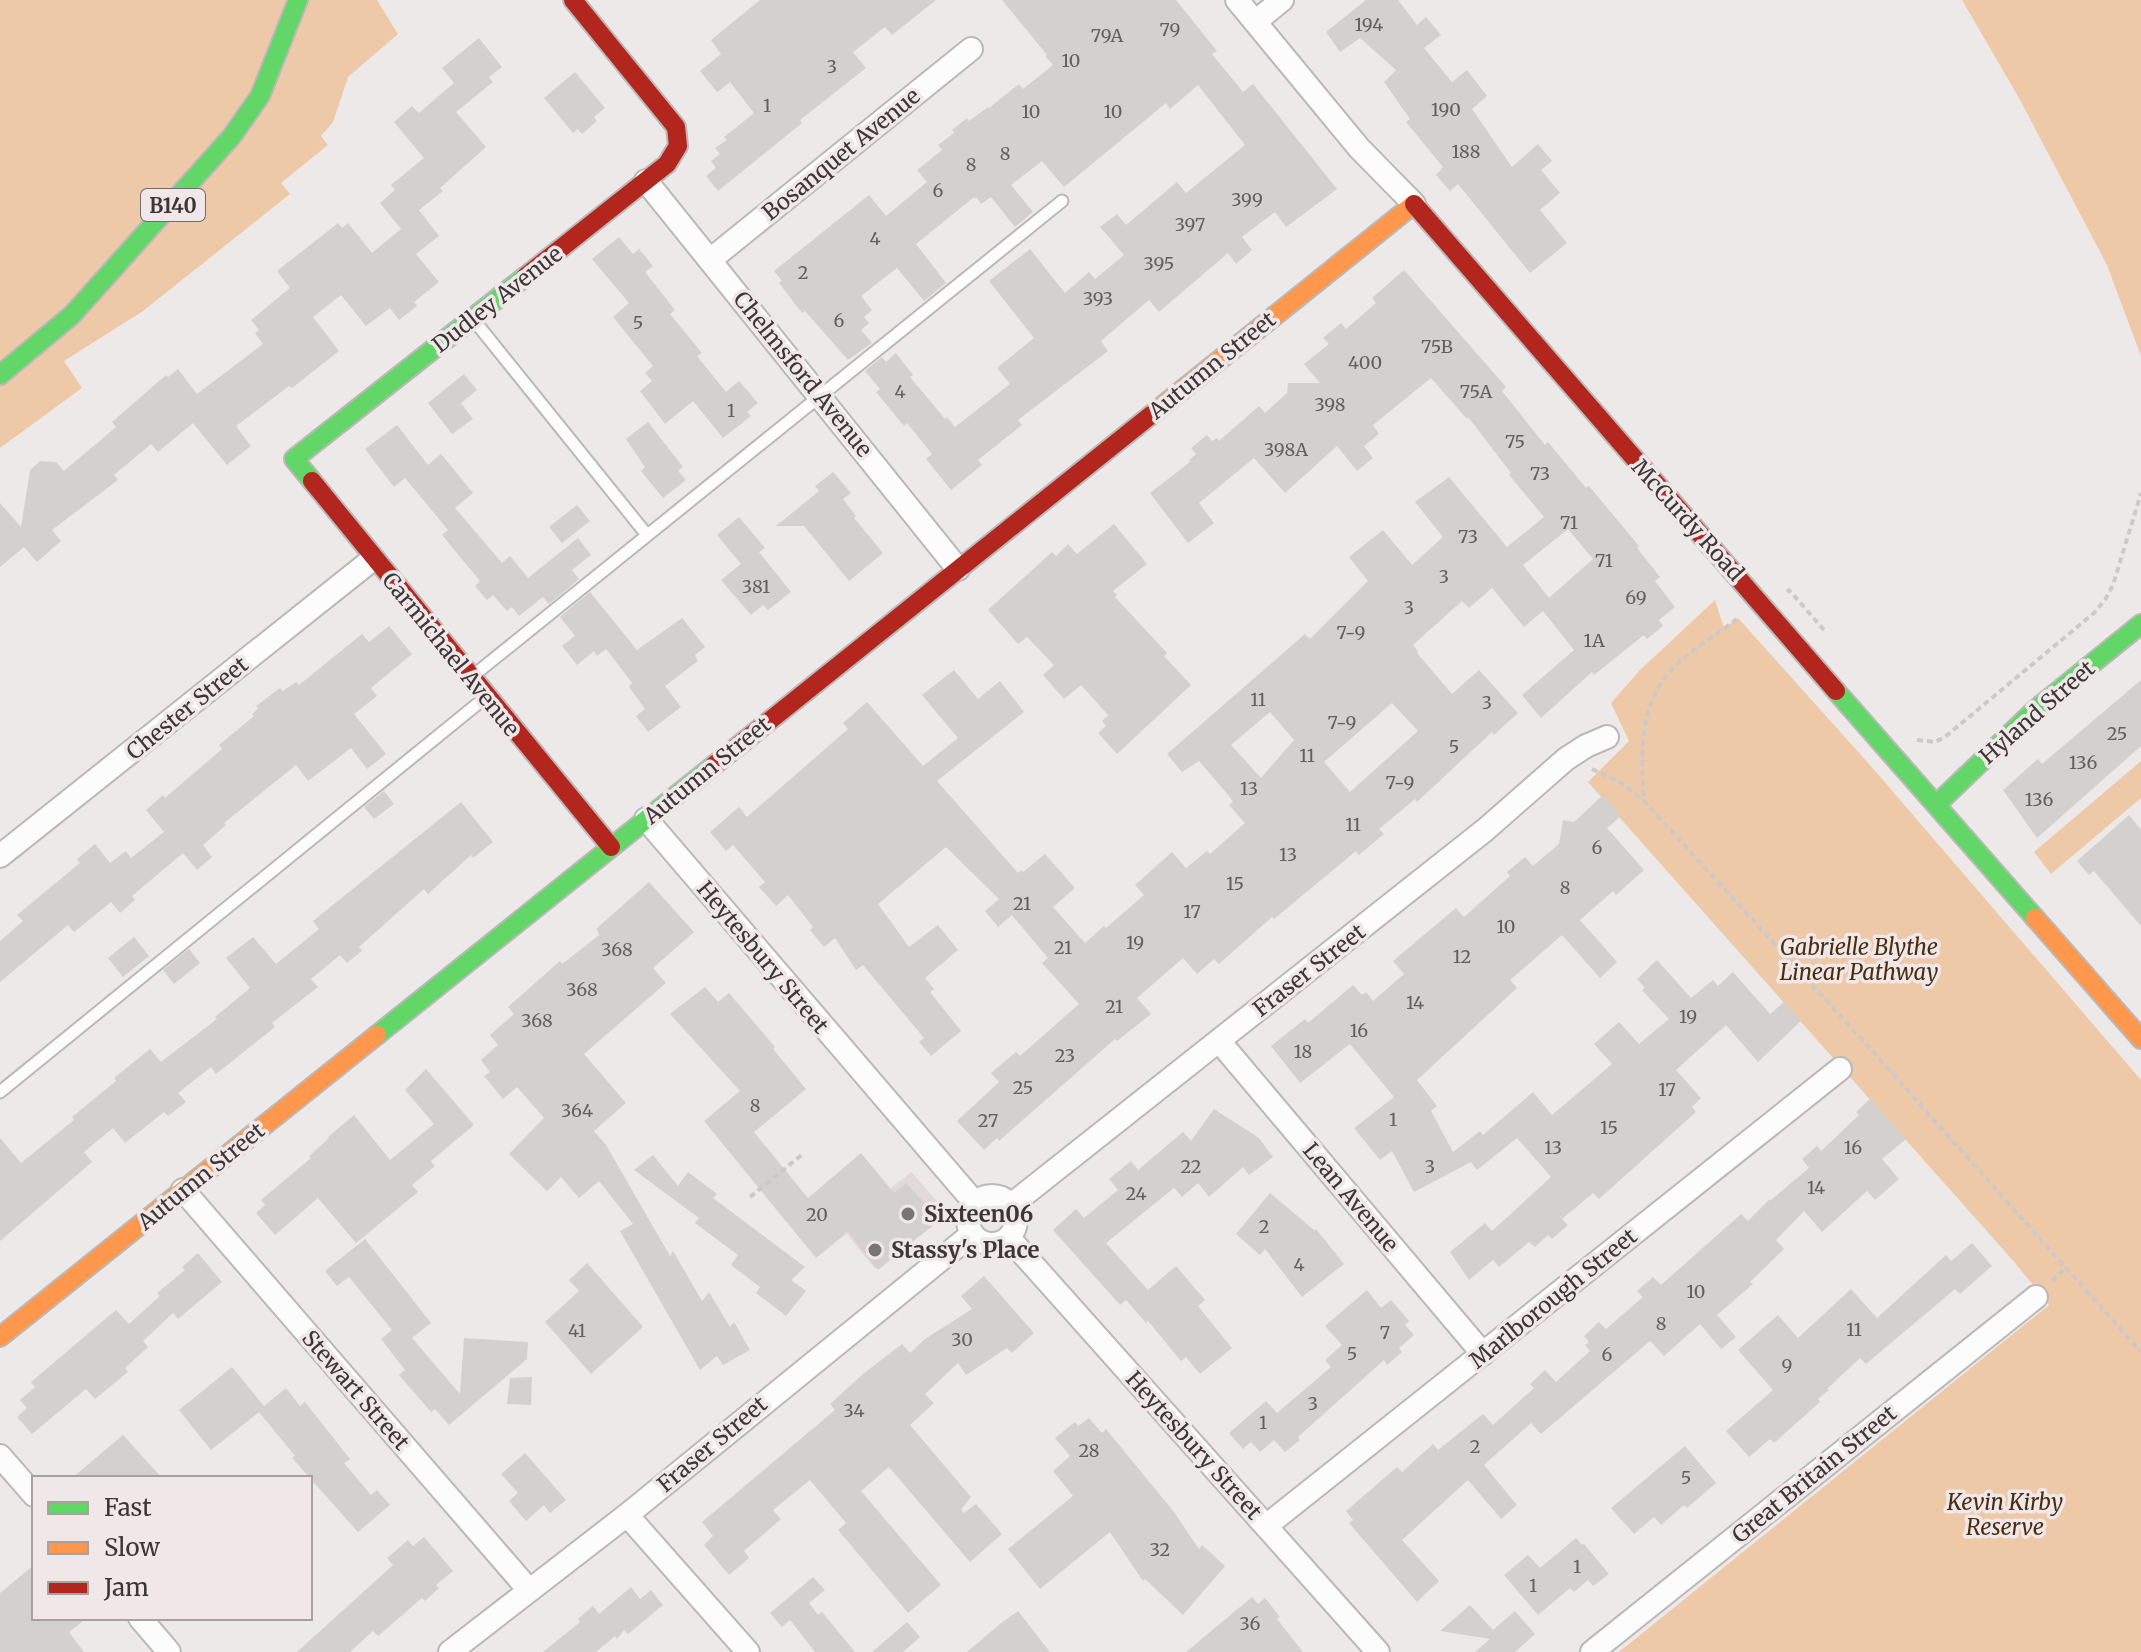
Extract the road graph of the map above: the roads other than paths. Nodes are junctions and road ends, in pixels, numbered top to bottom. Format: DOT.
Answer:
graph roads {
  1 [pos="298,0"];
  2 [pos="573,0"];
  3 [pos="1237,0"];
  4 [pos="1282,0"];
  5 [pos="1255,22"];
  6 [pos="971,49"];
  7 [pos="646,181"];
  8 [pos="1062,201"];
  9 [pos="1414,204"];
  10 [pos="710,260"];
  11 [pos="472,319"];
  12 [pos="0,375"];
  13 [pos="821,396"];
  14 [pos="294,459"];
  15 [pos="647,535"];
  16 [pos="373,559"];
  17 [pos="958,569"];
  18 [pos="2141,624"];
  19 [pos="471,677"];
  20 [pos="487,697"];
  21 [pos="1607,737"];
  22 [pos="1937,804"];
  23 [pos="646,819"];
  24 [pos="611,847"];
  25 [pos="0,856"];
  26 [pos="2141,1039"];
  27 [pos="1219,1041"];
  28 [pos="1840,1069"];
  29 [pos="0,1092"];
  30 [pos="183,1190"];
  31 [pos="975,1203"];
  32 [pos="1011,1205"];
  33 [pos="972,1234"];
  34 [pos="1009,1238"];
  35 [pos="2036,1297"];
  36 [pos="0,1337"];
  37 [pos="1483,1354"];
  38 [pos="0,1456"];
  39 [pos="32,1493"];
  40 [pos="627,1515"];
  41 [pos="1266,1526"];
  42 [pos="529,1590"];
  43 [pos="142,1620"];
  44 [pos="169,1652"];
  45 [pos="450,1652"];
  46 [pos="748,1652"];
  47 [pos="1378,1652"];
  48 [pos="1592,1652"];
  1 -- 12 [label="street, B140"];
  2 -- 7 [label="street, Dudley Avenue"];
  3 -- 5 [label="street, McCurdy Road"];
  4 -- 5 [label="street"];
  5 -- 9 [label="street, McCurdy Road"];
  6 -- 10 [label="street, Bosanquet Avenue"];
  7 -- 10 [label="street, Chelmsford Avenue"];
  7 -- 11 [label="street, Dudley Avenue"];
  8 -- 13 [label="lane"];
  9 -- 17 [label="street, Autumn Street"];
  9 -- 22 [label="street, McCurdy Road"];
  10 -- 13 [label="street, Chelmsford Avenue"];
  11 -- 14 [label="street, Dudley Avenue"];
  11 -- 15 [label="lane"];
  13 -- 15 [label="lane"];
  13 -- 17 [label="street, Chelmsford Avenue"];
  14 -- 16 [label="street, Carmichael Avenue"];
  15 -- 19 [label="lane"];
  16 -- 19 [label="street, Carmichael Avenue"];
  16 -- 25 [label="street, Chester Street"];
  17 -- 23 [label="street, Autumn Street"];
  18 -- 22 [label="street, Hyland Street"];
  19 -- 20 [label="street, Carmichael Avenue"];
  20 -- 24 [label="street, Carmichael Avenue"];
  20 -- 29 [label="lane"];
  21 -- 27 [label="street, Fraser Street"];
  22 -- 26 [label="street, McCurdy Road"];
  23 -- 24 [label="street, Autumn Street"];
  23 -- 31 [label="street, Heytesbury Street"];
  24 -- 30 [label="street, Autumn Street"];
  27 -- 32 [label="street, Fraser Street"];
  27 -- 37 [label="street, Lean Avenue"];
  28 -- 37 [label="street, Marlborough Street"];
  30 -- 36 [label="street, Autumn Street"];
  30 -- 42 [label="street, Stewart Street"];
  31 -- 32 [label="street"];
  31 -- 33 [label="street"];
  32 -- 34 [label="street"];
  33 -- 34 [label="street"];
  33 -- 40 [label="street, Fraser Street"];
  34 -- 41 [label="street, Heytesbury Street"];
  35 -- 48 [label="street, Great Britain Street"];
  37 -- 41 [label="street, Marlborough Street"];
  38 -- 39 [label="street"];
  40 -- 42 [label="street, Fraser Street"];
  40 -- 46 [label="street"];
  41 -- 47 [label="street, Heytesbury Street"];
  42 -- 45 [label="street, Fraser Street"];
  43 -- 44 [label="street"];
}
